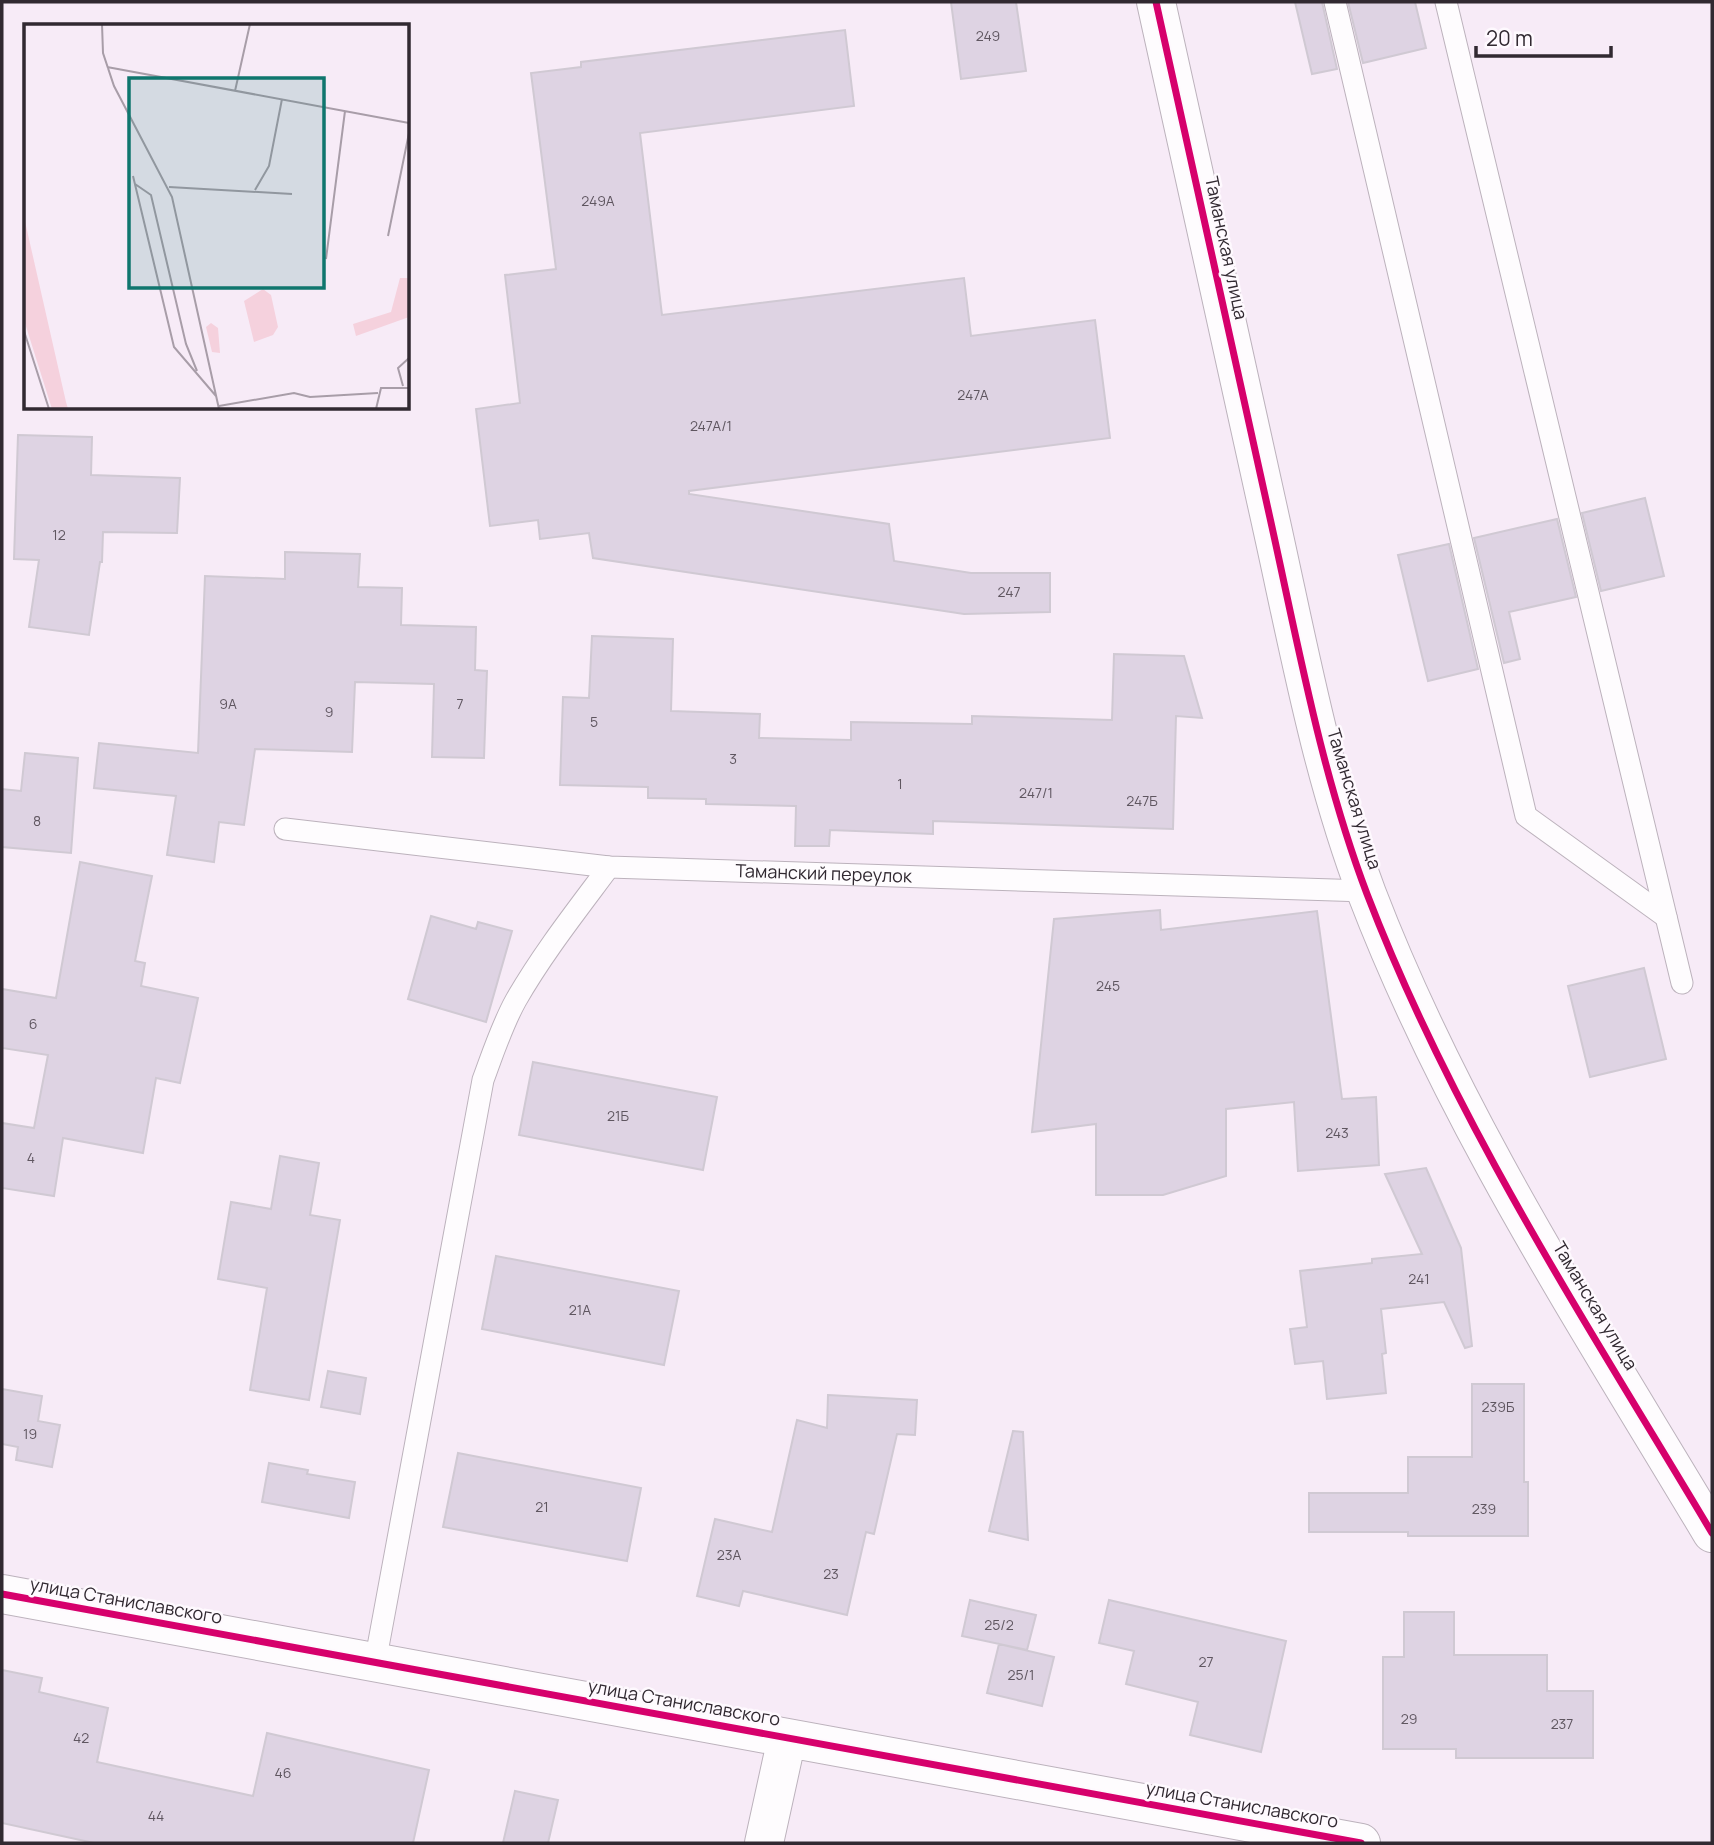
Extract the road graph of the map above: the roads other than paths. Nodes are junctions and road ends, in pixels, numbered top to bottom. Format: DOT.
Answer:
graph roads {
  1 [pos="1156,2"];
  2 [pos="1335,2"];
  3 [pos="1446,2"];
  4 [pos="285,829"];
  5 [pos="609,867"];
  6 [pos="1366,891"];
  7 [pos="1666,917"];
  8 [pos="1682,983"];
  9 [pos="1712,1533"];
  10 [pos="2,1594"];
  11 [pos="375,1663"];
  12 [pos="787,1738"];
  13 [pos="764,1843"];
  14 [pos="1361,1843"];
  1 -- 6 [label="street, Таманская улица"];
  2 -- 7 [label="lane"];
  3 -- 7 [label="lane"];
  4 -- 5 [label="lane, Таманский переулок"];
  5 -- 6 [label="lane, Таманский переулок"];
  5 -- 11 [label="lane"];
  6 -- 9 [label="street, Таманская улица"];
  7 -- 8 [label="lane"];
  10 -- 11 [label="street, улица Станиславского"];
  11 -- 12 [label="street, улица Станиславского"];
  12 -- 13 [label="street"];
  12 -- 14 [label="street, улица Станиславского"];
}
